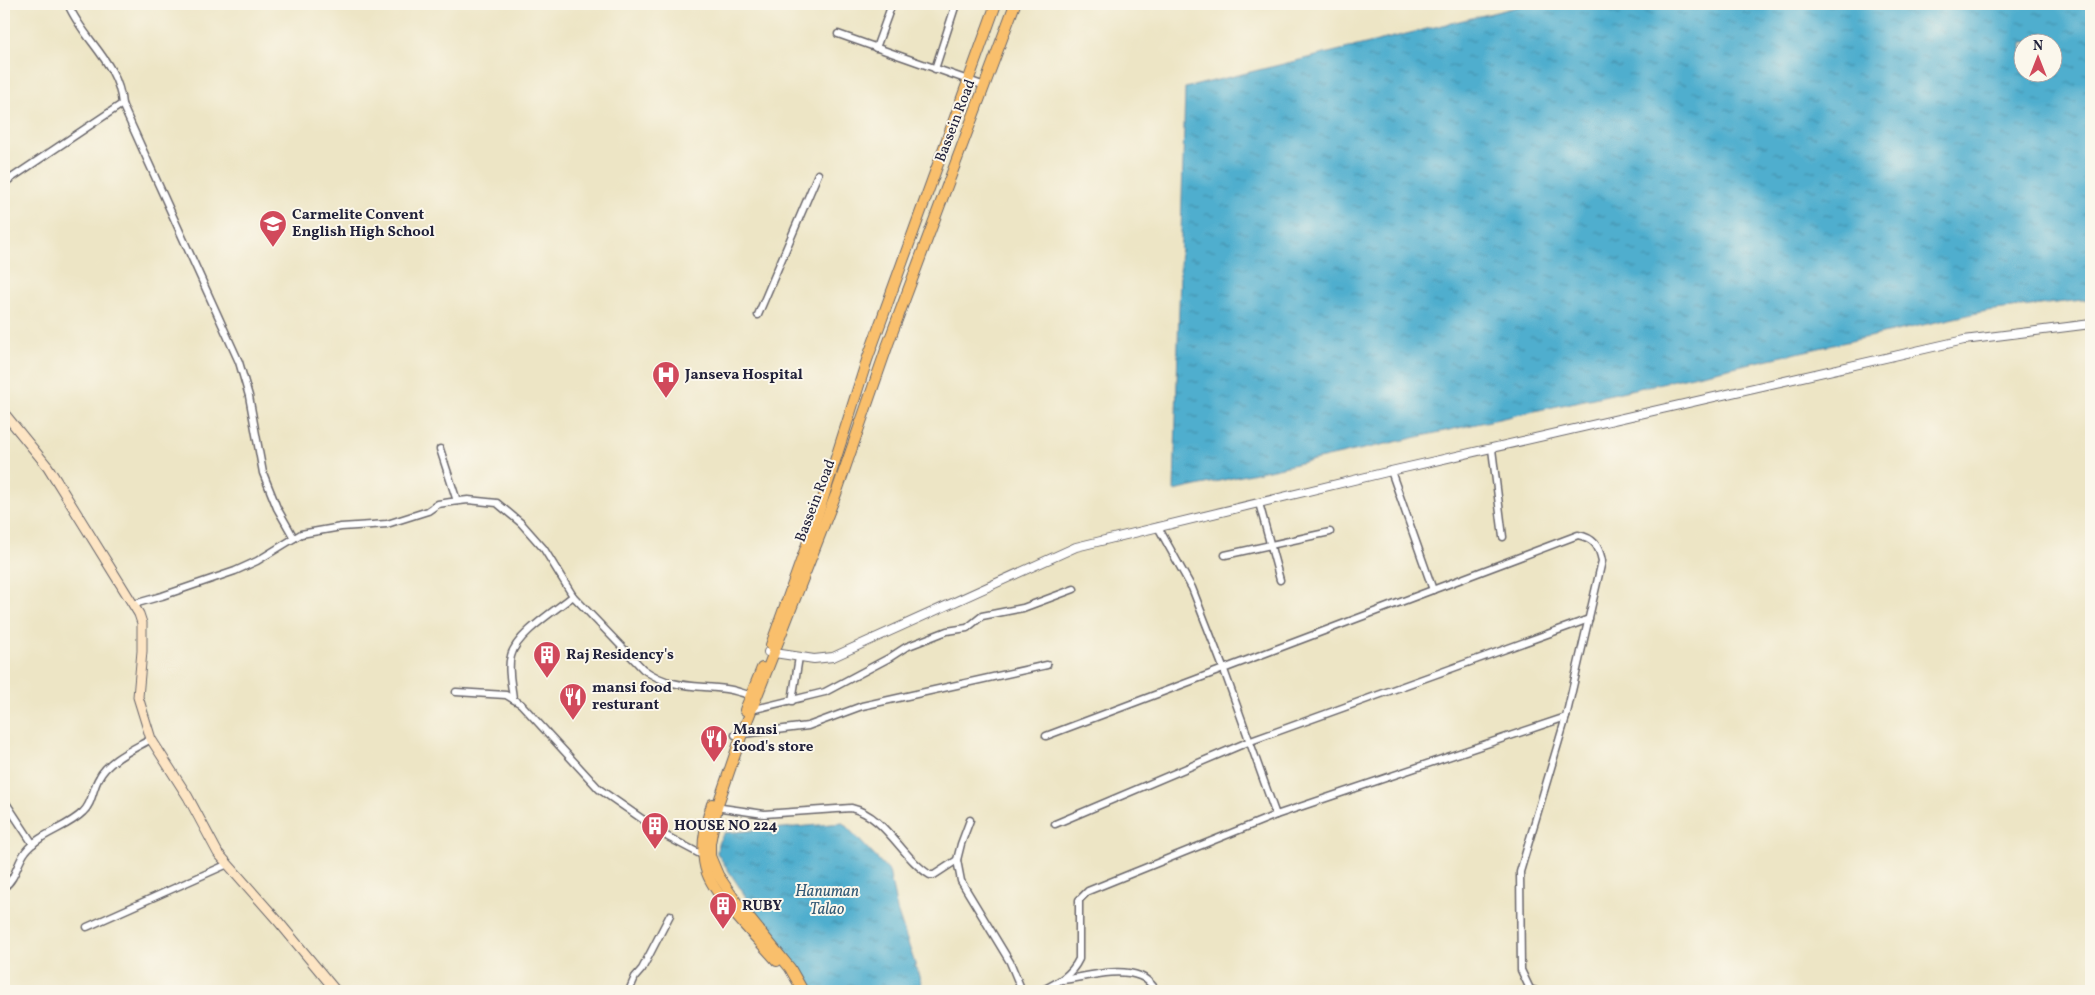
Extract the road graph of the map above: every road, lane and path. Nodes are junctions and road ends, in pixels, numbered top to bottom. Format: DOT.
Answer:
graph roads {
  1 [pos="68,4"];
  2 [pos="892,4"];
  3 [pos="956,4"];
  4 [pos="996,4"];
  5 [pos="1015,4"];
  6 [pos="838,34"];
  7 [pos="876,48"];
  8 [pos="935,69"];
  9 [pos="968,81"];
  10 [pos="985,86"];
  11 [pos="122,104"];
  12 [pos="818,174"];
  13 [pos="4,183"];
  14 [pos="912,235"];
  15 [pos="927,240"];
  16 [pos="758,315"];
  17 [pos="2091,324"];
  18 [pos="4,412"];
  19 [pos="1492,448"];
  20 [pos="440,449"];
  21 [pos="1391,471"];
  22 [pos="457,501"];
  23 [pos="1259,503"];
  24 [pos="1158,527"];
  25 [pos="1330,532"];
  26 [pos="1503,537"];
  27 [pos="294,538"];
  28 [pos="1270,545"];
  29 [pos="1226,555"];
  30 [pos="1280,580"];
  31 [pos="1074,589"];
  32 [pos="1433,590"];
  33 [pos="573,596"];
  34 [pos="134,604"];
  35 [pos="1589,620"];
  36 [pos="772,652"];
  37 [pos="798,657"];
  38 [pos="1047,665"];
  39 [pos="1224,670"];
  40 [pos="456,692"];
  41 [pos="753,696"];
  42 [pos="513,699"];
  43 [pos="792,701"];
  44 [pos="748,710"];
  45 [pos="1566,717"];
  46 [pos="739,734"];
  47 [pos="1046,736"];
  48 [pos="151,739"];
  49 [pos="1248,742"];
  50 [pos="4,800"];
  51 [pos="714,807"];
  52 [pos="1276,815"];
  53 [pos="970,820"];
  54 [pos="1055,824"];
  55 [pos="33,844"];
  56 [pos="707,856"];
  57 [pos="957,860"];
  58 [pos="228,864"];
  59 [pos="4,887"];
  60 [pos="670,916"];
  61 [pos="87,927"];
  62 [pos="1063,980"];
  63 [pos="334,991"];
  64 [pos="629,991"];
  65 [pos="796,991"];
  66 [pos="803,991"];
  67 [pos="1022,991"];
  68 [pos="1041,991"];
  69 [pos="1157,991"];
  70 [pos="1536,991"];
  1 -- 11 [label="street"];
  2 -- 7 [label="street"];
  3 -- 8 [label="street"];
  4 -- 9 [label="main road, Bassein Road"];
  5 -- 10 [label="main road, Bassein Road"];
  6 -- 7 [label="street"];
  7 -- 8 [label="street"];
  8 -- 9 [label="street"];
  9 -- 10 [label="street"];
  9 -- 14 [label="main road, Bassein Road"];
  10 -- 15 [label="main road, Bassein Road"];
  11 -- 13 [label="street"];
  11 -- 27 [label="street"];
  12 -- 16 [label="street"];
  14 -- 15 [label="main road"];
  14 -- 36 [label="main road, Bassein Road"];
  15 -- 36 [label="main road, Bassein Road"];
  17 -- 19 [label="street"];
  18 -- 34 [label="main road"];
  19 -- 21 [label="street"];
  19 -- 26 [label="street"];
  20 -- 22 [label="street"];
  21 -- 23 [label="street"];
  21 -- 32 [label="street"];
  22 -- 27 [label="street"];
  22 -- 33 [label="street"];
  23 -- 24 [label="street"];
  23 -- 28 [label="street"];
  24 -- 37 [label="street"];
  24 -- 39 [label="street"];
  25 -- 28 [label="street"];
  27 -- 34 [label="street"];
  28 -- 29 [label="street"];
  28 -- 30 [label="street"];
  31 -- 43 [label="street"];
  32 -- 35 [label="street"];
  32 -- 39 [label="street"];
  33 -- 41 [label="street"];
  33 -- 42 [label="street"];
  34 -- 48 [label="main road"];
  35 -- 45 [label="street"];
  35 -- 49 [label="street"];
  36 -- 37 [label="street"];
  36 -- 41 [label="main road, Bassein Road"];
  37 -- 43 [label="street"];
  38 -- 46 [label="street"];
  39 -- 47 [label="street"];
  39 -- 49 [label="street"];
  40 -- 42 [label="street"];
  41 -- 44 [label="main road, Bassein Road"];
  42 -- 56 [label="street"];
  43 -- 44 [label="street"];
  44 -- 46 [label="main road, Bassein Road"];
  45 -- 52 [label="street"];
  45 -- 70 [label="street"];
  46 -- 51 [label="main road, Bassein Road"];
  48 -- 55 [label="street"];
  48 -- 58 [label="main road"];
  49 -- 52 [label="street"];
  49 -- 54 [label="street"];
  50 -- 55 [label="street"];
  51 -- 56 [label="main road, Bassein Road"];
  51 -- 57 [label="street"];
  52 -- 62 [label="street"];
  53 -- 57 [label="street"];
  55 -- 59 [label="street"];
  56 -- 65 [label="main road"];
  56 -- 66 [label="main road, Bassein Road"];
  57 -- 67 [label="street"];
  58 -- 61 [label="street"];
  58 -- 63 [label="main road"];
  60 -- 64 [label="street"];
  62 -- 68 [label="street"];
  62 -- 69 [label="street"];
}
